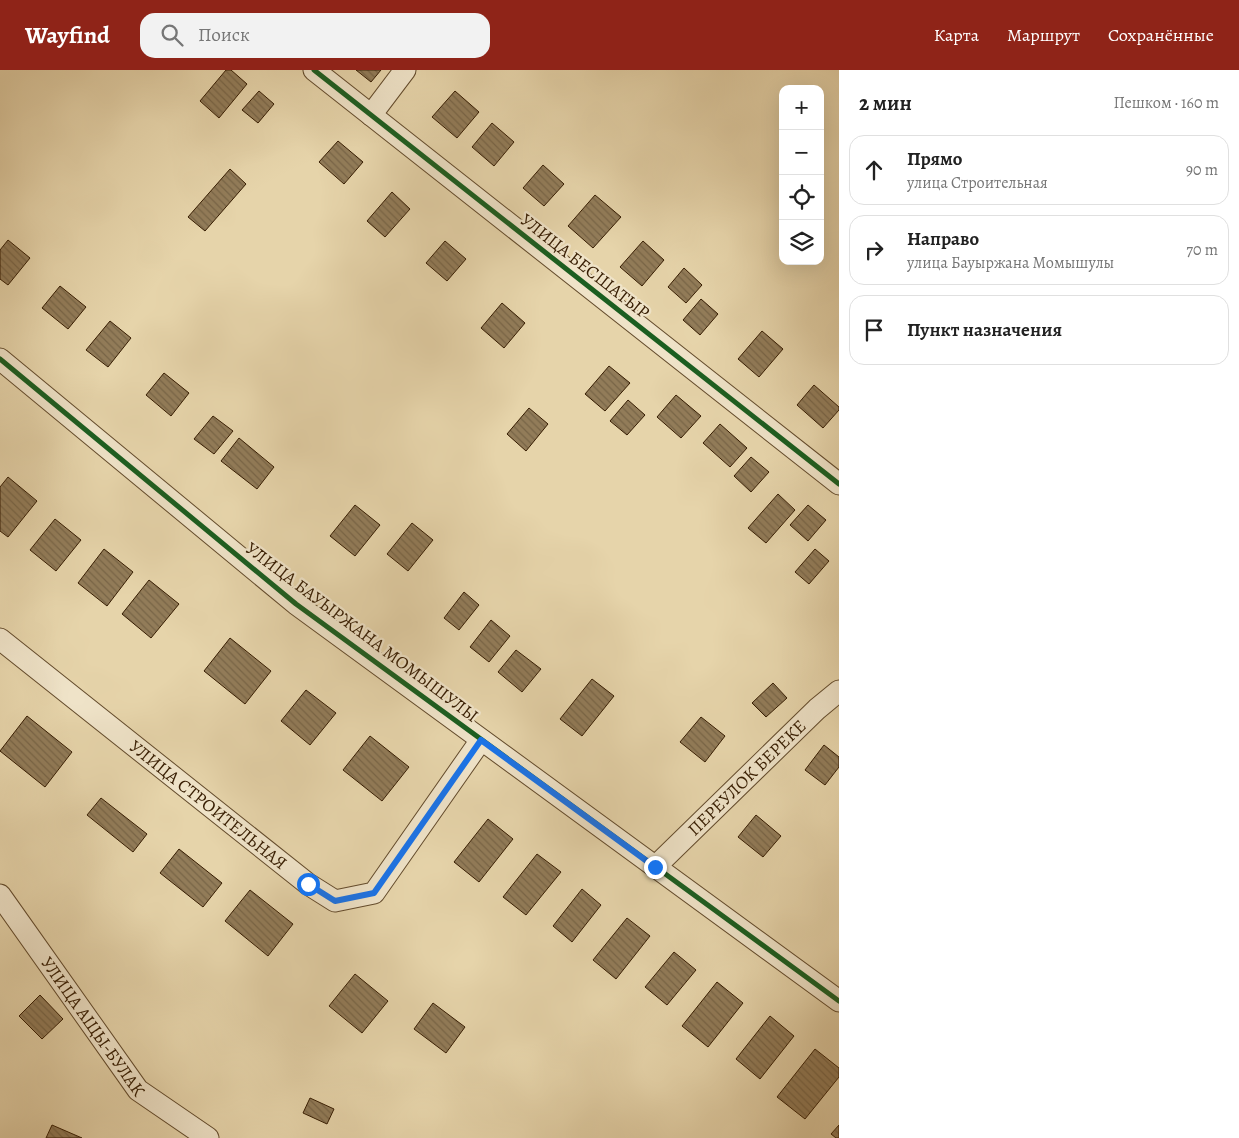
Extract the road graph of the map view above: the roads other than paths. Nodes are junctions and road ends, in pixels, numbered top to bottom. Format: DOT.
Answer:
graph roads {
  1 [pos="314,70"];
  2 [pos="405,70"];
  3 [pos="371,115"];
  4 [pos="0,359"];
  5 [pos="839,484"];
  6 [pos="0,639"];
  7 [pos="839,692"];
  8 [pos="481,740"];
  9 [pos="655,867"];
  10 [pos="0,895"];
  11 [pos="839,1002"];
  12 [pos="208,1138"];
  1 -- 3 [label="street, УЛИЦА БЕСШАТЫР"];
  2 -- 3 [label="street"];
  3 -- 5 [label="street, УЛИЦА БЕСШАТЫР"];
  4 -- 8 [label="street, УЛИЦА БАУЫРЖАНА МОМЫШУЛЫ"];
  6 -- 8 [label="street, УЛИЦА СТРОИТЕЛЬНАЯ"];
  7 -- 9 [label="street, ПЕРЕУЛОК БЕРЕКЕ"];
  8 -- 9 [label="street, УЛИЦА БАУЫРЖАНА МОМЫШУЛЫ"];
  9 -- 11 [label="street, УЛИЦА БАУЫРЖАНА МОМЫШУЛЫ"];
  10 -- 12 [label="street, УЛИЦА АЩЫ-БУЛАК"];
}
